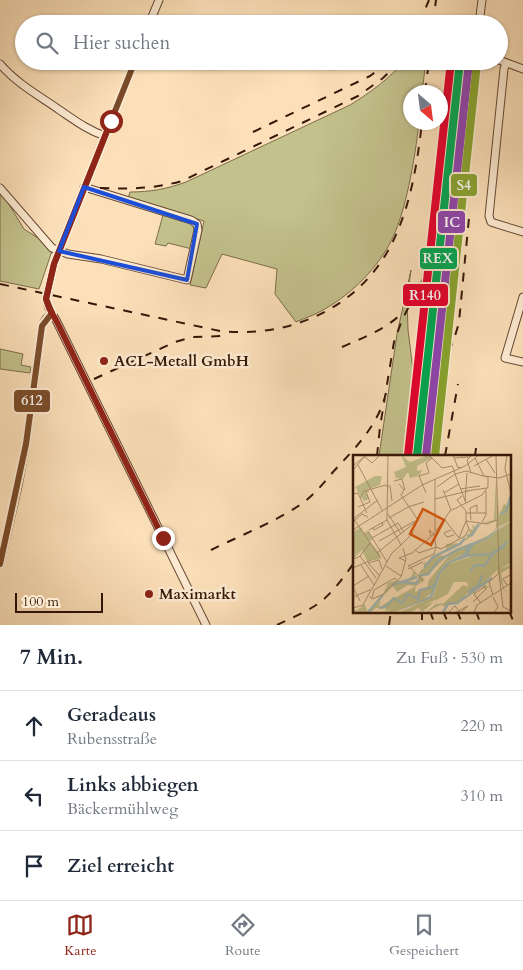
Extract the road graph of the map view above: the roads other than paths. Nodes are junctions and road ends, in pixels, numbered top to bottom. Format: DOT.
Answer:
graph roads {
  1 [pos="159,0"];
  2 [pos="482,0"];
  3 [pos="153,15"];
  4 [pos="480,15"];
  5 [pos="0,64"];
  6 [pos="508,64"];
  7 [pos="523,69"];
  8 [pos="130,70"];
  9 [pos="504,70"];
  10 [pos="104,136"];
  11 [pos="84,187"];
  12 [pos="0,188"];
  13 [pos="523,232"];
  14 [pos="59,251"];
  15 [pos="523,297"];
  16 [pos="52,313"];
  17 [pos="523,362"];
  18 [pos="0,564"];
  19 [pos="206,625"];
  1 -- 3 [label="street"];
  2 -- 4 [label="street"];
  5 -- 10 [label="street"];
  6 -- 7 [label="street"];
  8 -- 10 [label="street"];
  9 -- 13 [label="street"];
  10 -- 11 [label="street"];
  11 -- 14 [label="street"];
  11 -- 14 [label="street"];
  12 -- 14 [label="street"];
  14 -- 16 [label="street"];
  15 -- 17 [label="street"];
  16 -- 18 [label="street"];
  16 -- 19 [label="street"];
}
